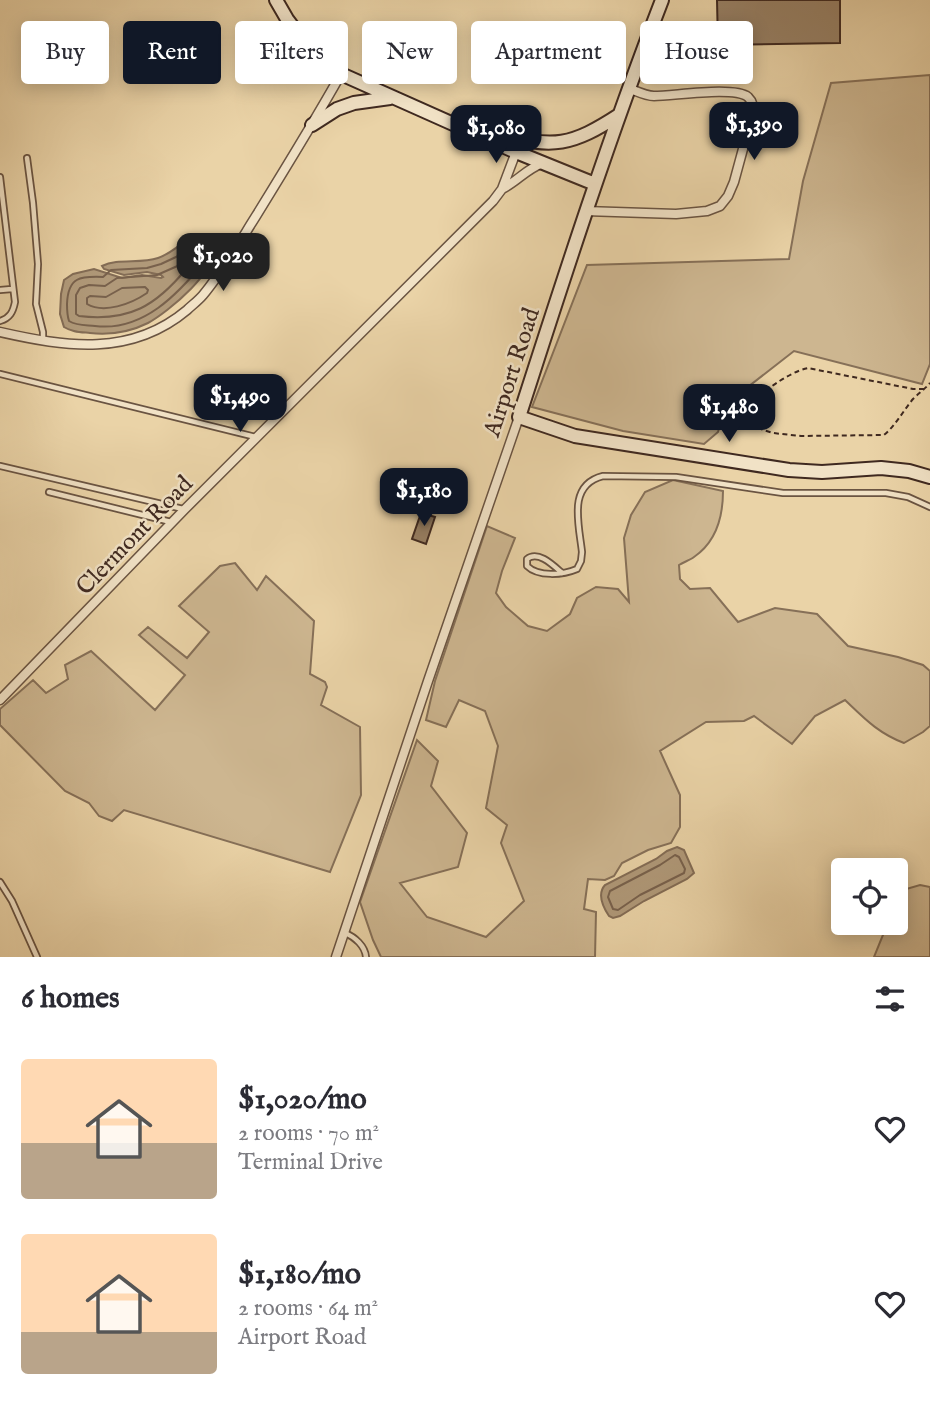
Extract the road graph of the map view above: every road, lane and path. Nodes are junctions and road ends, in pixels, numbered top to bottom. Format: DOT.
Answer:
graph roads {
  1 [pos="276,0"];
  2 [pos="662,0"];
  3 [pos="288,21"];
  4 [pos="348,77"];
  5 [pos="335,84"];
  6 [pos="628,88"];
  7 [pos="392,98"];
  8 [pos="619,115"];
  9 [pos="442,120"];
  10 [pos="312,125"];
  11 [pos="516,152"];
  12 [pos="27,158"];
  13 [pos="543,163"];
  14 [pos="0,177"];
  15 [pos="595,184"];
  16 [pos="502,189"];
  17 [pos="585,211"];
  18 [pos="12,289"];
  19 [pos="0,290"];
  20 [pos="0,321"];
  21 [pos="0,332"];
  22 [pos="43,342"];
  23 [pos="0,374"];
  24 [pos="928,387"];
  25 [pos="519,417"];
  26 [pos="257,438"];
  27 [pos="0,466"];
  28 [pos="930,477"];
  29 [pos="49,492"];
  30 [pos="930,506"];
  31 [pos="185,509"];
  32 [pos="172,523"];
  33 [pos="562,573"];
  34 [pos="0,700"];
  35 [pos="0,882"];
  36 [pos="344,933"];
  37 [pos="37,957"];
  38 [pos="336,957"];
  39 [pos="366,957"];
  1 -- 3 [label="street"];
  2 -- 6 [label="street, Airport Road"];
  4 -- 7 [label="street"];
  5 -- 10 [label="street"];
  6 -- 8 [label="street, Airport Road"];
  6 -- 17 [label="street"];
  7 -- 9 [label="street"];
  7 -- 10 [label="street"];
  8 -- 9 [label="street"];
  8 -- 15 [label="street, Airport Road"];
  9 -- 11 [label="street"];
  10 -- 22 [label="street"];
  11 -- 13 [label="street"];
  11 -- 16 [label="street, Clermont Road"];
  12 -- 22 [label="lane"];
  13 -- 15 [label="street"];
  13 -- 16 [label="street, Clermont Road"];
  14 -- 18 [label="lane"];
  15 -- 17 [label="street, Airport Road"];
  16 -- 26 [label="street, Clermont Road"];
  17 -- 25 [label="street, Airport Road"];
  18 -- 19 [label="lane"];
  18 -- 20 [label="lane"];
  21 -- 22 [label="street"];
  23 -- 26 [label="lane"];
  24 -- 24 [label="path"];
  25 -- 28 [label="street"];
  25 -- 36 [label="street, Airport Road"];
  26 -- 31 [label="street, Clermont Road"];
  27 -- 31 [label="lane"];
  29 -- 32 [label="lane"];
  30 -- 33 [label="lane"];
  31 -- 32 [label="street, Clermont Road"];
  32 -- 34 [label="street, Clermont Road"];
  33 -- 33 [label="lane"];
  35 -- 37 [label="lane"];
  36 -- 38 [label="street, Airport Road"];
  36 -- 39 [label="lane"];
}
